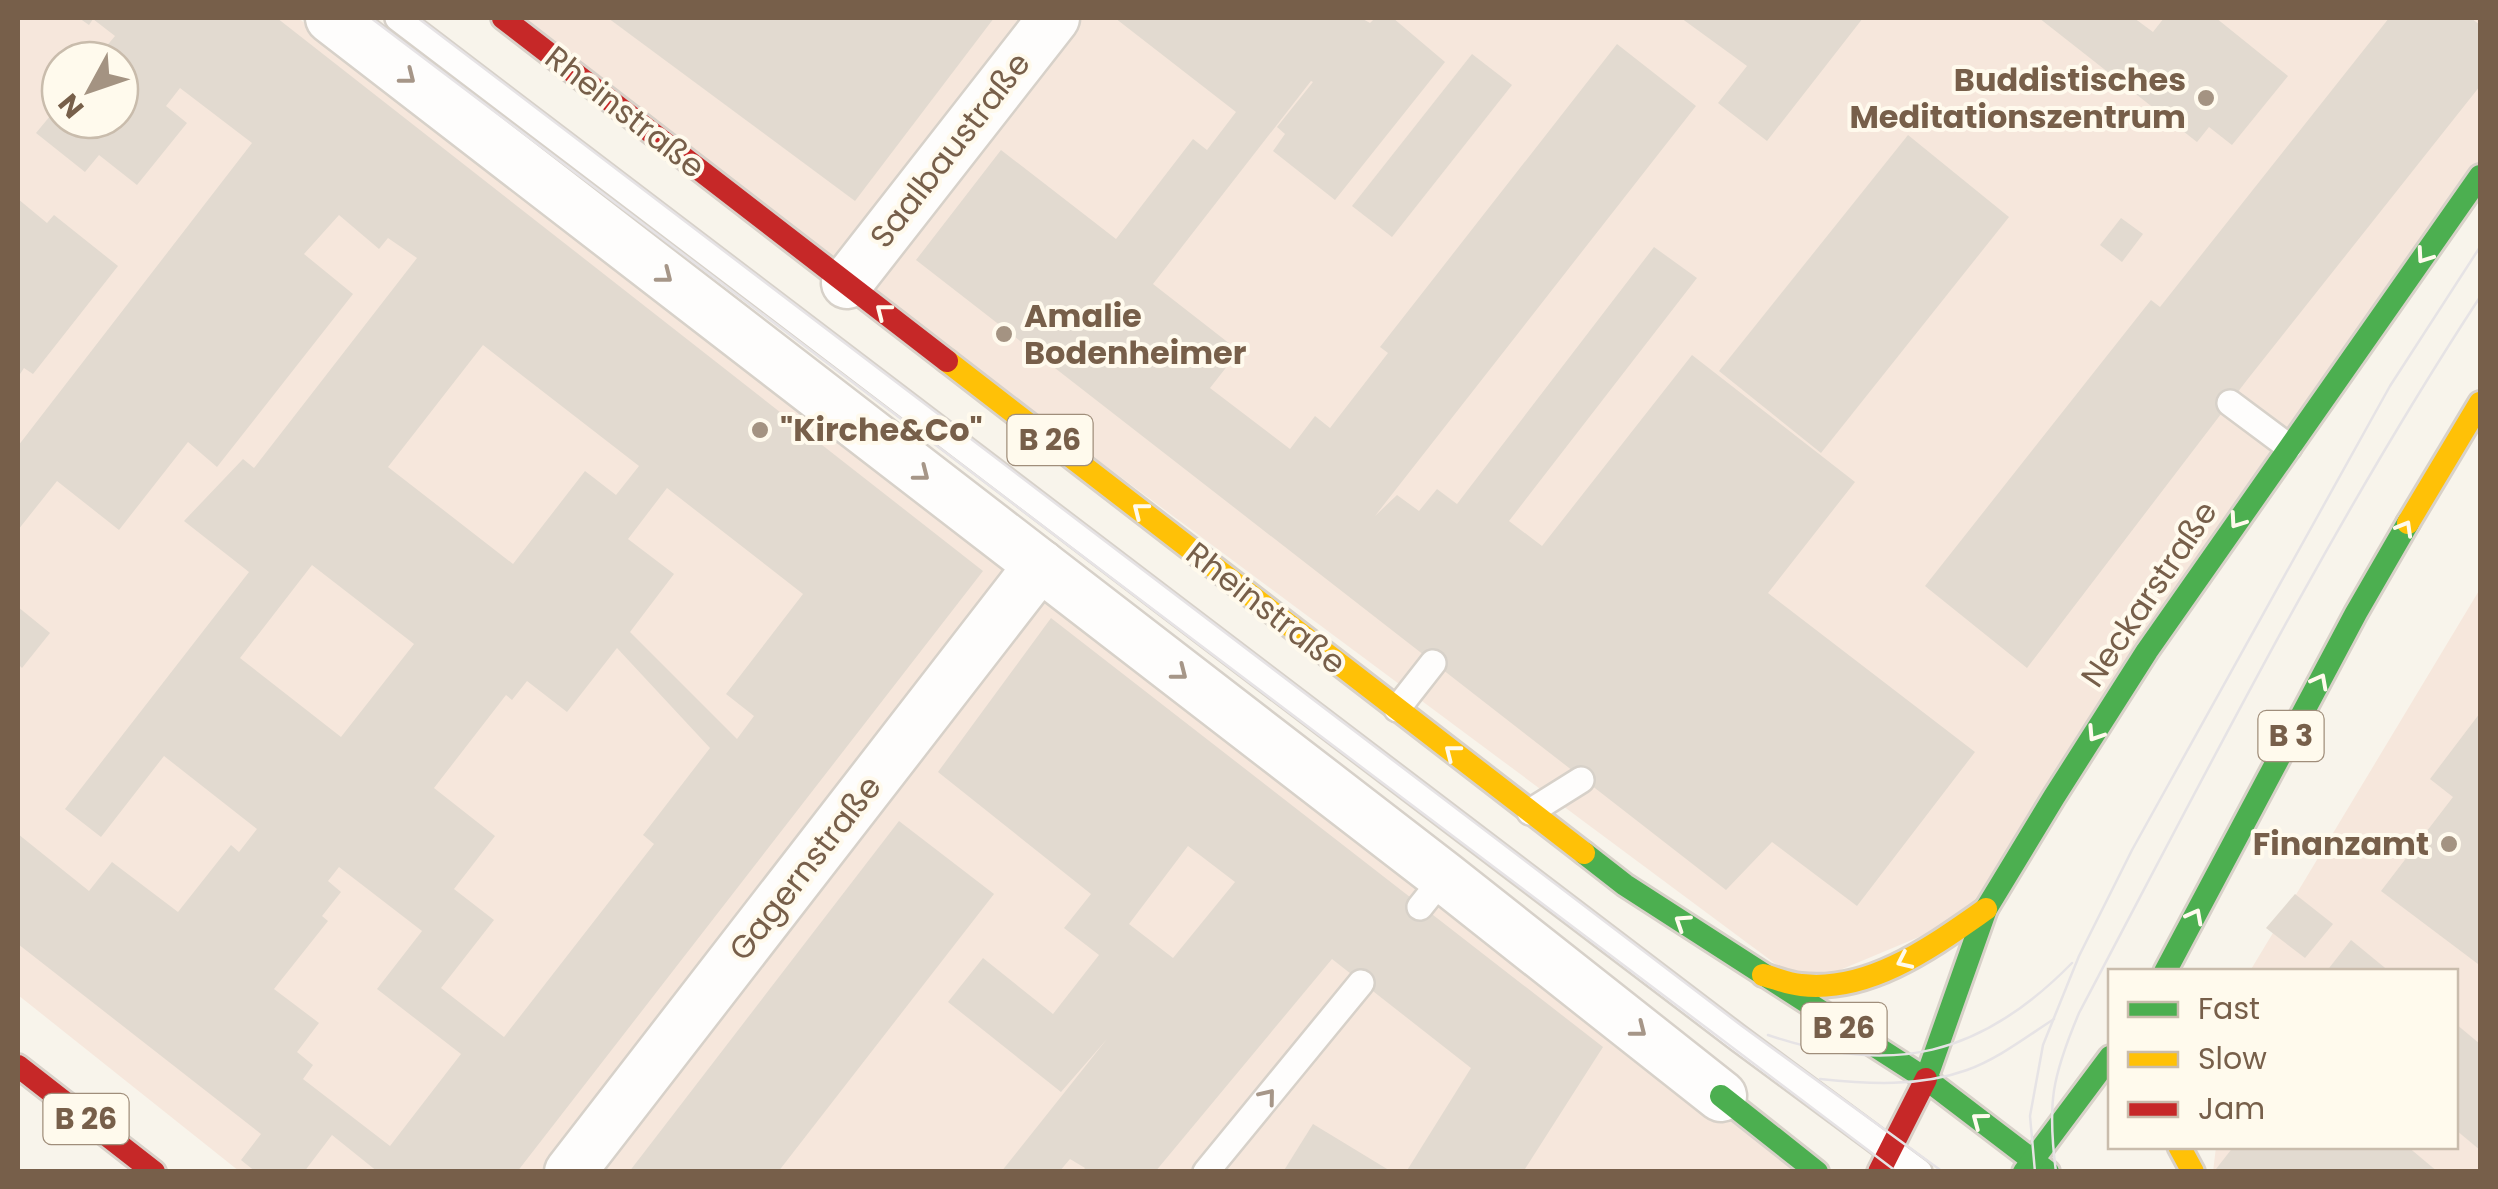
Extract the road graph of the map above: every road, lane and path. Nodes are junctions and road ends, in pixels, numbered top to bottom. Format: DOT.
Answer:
graph roads {
  1 [pos="330,18"];
  2 [pos="398,18"];
  3 [pos="503,18"];
  4 [pos="1054,18"];
  5 [pos="2480,176"];
  6 [pos="847,283"];
  7 [pos="2480,403"];
  8 [pos="2230,404"];
  9 [pos="2289,447"];
  10 [pos="1040,565"];
  11 [pos="1432,664"];
  12 [pos="1397,710"];
  13 [pos="1580,780"];
  14 [pos="1530,812"];
  15 [pos="1986,909"];
  16 [pos="2166,969"];
  17 [pos="1764,975"];
  18 [pos="1361,983"];
  19 [pos="2108,1060"];
  20 [pos="18,1066"];
  21 [pos="1926,1079"];
  22 [pos="1721,1096"];
  23 [pos="2181,1149"];
  24 [pos="1756,1154"];
  25 [pos="1885,1161"];
  26 [pos="2035,1168"];
  27 [pos="154,1172"];
  28 [pos="570,1172"];
  29 [pos="1206,1172"];
  30 [pos="1817,1172"];
  31 [pos="1919,1172"];
  32 [pos="2193,1172"];
  1 -- 10 [label="street, one-way"];
  2 -- 25 [label="lane, Rheinstraße"];
  3 -- 6 [label="main road, Rheinstraße / B 26"];
  4 -- 6 [label="street, Saalbaustraße"];
  5 -- 9 [label="main road, Neckarstraße, one-way"];
  12 -- 6 [label="main road, Rheinstraße / B 26, one-way"];
  16 -- 7 [label="main road, B 3, one-way"];
  8 -- 9 [label="lane"];
  9 -- 15 [label="main road, Neckarstraße, one-way"];
  10 -- 22 [label="street, one-way"];
  10 -- 28 [label="street, Gagernstraße"];
  11 -- 12 [label="lane"];
  14 -- 12 [label="main road, Rheinstraße / B 26, one-way"];
  13 -- 14 [label="lane"];
  17 -- 14 [label="main road, Rheinstraße / B 26, one-way"];
  15 -- 17 [label="main road, one-way"];
  15 -- 21 [label="main road, Neckarstraße"];
  17 -- 21 [label="main road, Rheinstraße / B 26"];
  29 -- 18 [label="lane, one-way"];
  19 -- 26 [label="main road"];
  20 -- 27 [label="main road, B 26"];
  21 -- 25 [label="main road, Neckarstraße"];
  26 -- 21 [label="main road, Rheinstraße / B 26, one-way"];
  22 -- 24 [label="main road"];
  22 -- 30 [label="main road"];
  23 -- 32 [label="main road"];
  25 -- 31 [label="lane, Rheinstraße"];
}
